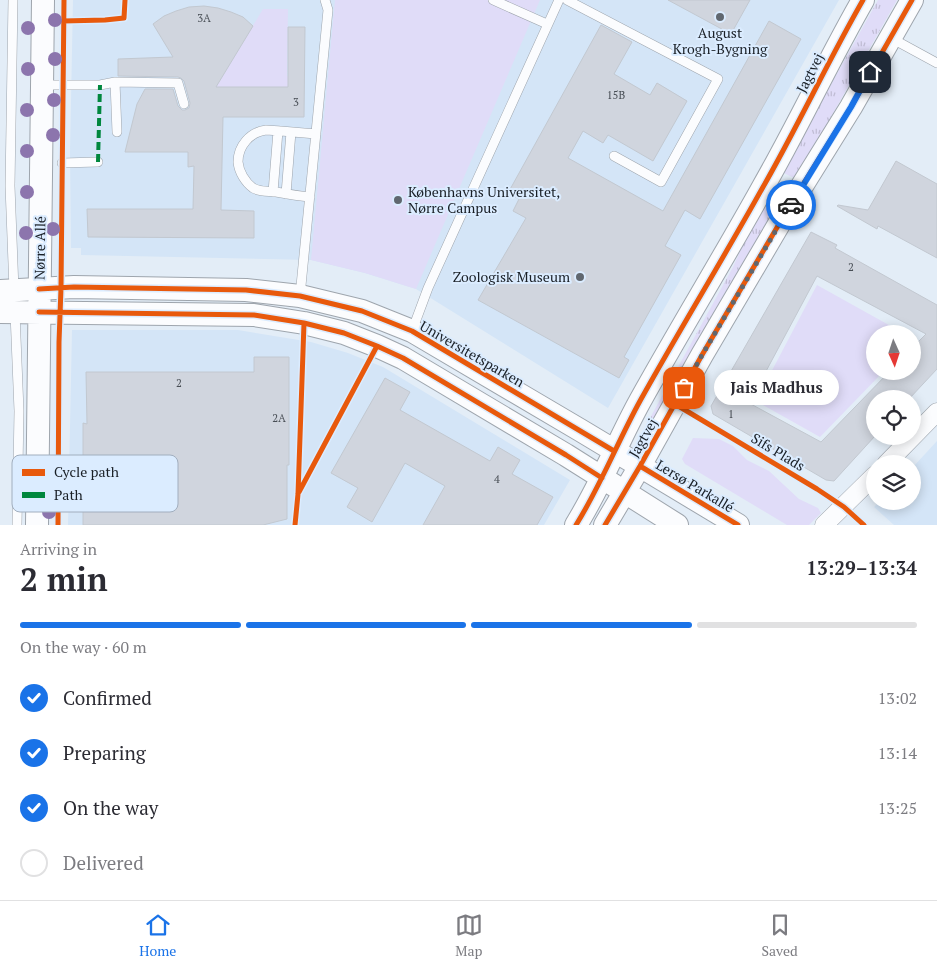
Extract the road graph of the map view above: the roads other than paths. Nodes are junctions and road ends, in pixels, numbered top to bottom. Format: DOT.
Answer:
graph roads {
  1 [pos="13,0"];
  2 [pos="42,0"];
  3 [pos="325,0"];
  4 [pos="493,0"];
  5 [pos="559,0"];
  6 [pos="567,0"];
  7 [pos="863,0"];
  8 [pos="912,0"];
  9 [pos="547,24"];
  10 [pos="890,38"];
  11 [pos="937,63"];
  12 [pos="116,82"];
  13 [pos="42,85"];
  14 [pos="184,104"];
  15 [pos="278,131"];
  16 [pos="116,132"];
  17 [pos="291,132"];
  18 [pos="316,134"];
  19 [pos="614,156"];
  20 [pos="62,162"];
  21 [pos="98,162"];
  22 [pos="764,186"];
  23 [pos="273,192"];
  24 [pos="286,194"];
  25 [pos="310,197"];
  26 [pos="792,202"];
  27 [pos="39,289"];
  28 [pos="300,296"];
  29 [pos="10,301"];
  30 [pos="39,312"];
  31 [pos="412,331"];
  32 [pos="937,412"];
  33 [pos="614,451"];
  34 [pos="18,455"];
  35 [pos="38,455"];
  36 [pos="895,455"];
  37 [pos="640,466"];
  38 [pos="602,478"];
  39 [pos="866,484"];
  40 [pos="624,492"];
  41 [pos="17,512"];
  42 [pos="37,512"];
  43 [pos="17,525"];
  44 [pos="37,525"];
  45 [pos="576,525"];
  46 [pos="605,525"];
  47 [pos="676,525"];
  48 [pos="738,525"];
  49 [pos="824,525"];
  1 -- 29 [label="lane"];
  2 -- 13 [label="street, Nørre Allé"];
  3 -- 18 [label="lane"];
  4 -- 9 [label="lane"];
  5 -- 9 [label="lane, Universitetsparken"];
  6 -- 19 [label="lane"];
  7 -- 22 [label="street, Jagtvej"];
  8 -- 10 [label="street, Jagtvej"];
  9 -- 31 [label="lane, Universitetsparken"];
  10 -- 11 [label="lane"];
  10 -- 26 [label="street, Jagtvej"];
  12 -- 13 [label="lane"];
  12 -- 14 [label="lane"];
  12 -- 16 [label="lane"];
  13 -- 27 [label="street, Nørre Allé"];
  15 -- 17 [label="lane"];
  15 -- 23 [label="lane"];
  15 -- 23 [label="lane"];
  17 -- 18 [label="lane"];
  17 -- 24 [label="lane"];
  18 -- 25 [label="lane"];
  20 -- 21 [label="lane"];
  22 -- 26 [label="lane"];
  22 -- 33 [label="street, Jagtvej"];
  23 -- 24 [label="lane"];
  24 -- 25 [label="lane"];
  25 -- 28 [label="lane"];
  26 -- 37 [label="street, Jagtvej"];
  27 -- 28 [label="street, Universitetsparken"];
  27 -- 29 [label="street, Universitetsparken"];
  27 -- 30 [label="street, Nørre Allé"];
  28 -- 31 [label="street, Universitetsparken"];
  29 -- 30 [label="street"];
  29 -- 34 [label="lane"];
  30 -- 35 [label="street, Nørre Allé"];
  30 -- 38 [label="street"];
  31 -- 33 [label="street, Universitetsparken"];
  32 -- 36 [label="street"];
  33 -- 37 [label="street, Universitetsparken"];
  33 -- 38 [label="street, Jagtvej"];
  37 -- 40 [label="street, Jagtvej"];
  37 -- 48 [label="street, Lersø Parkallé"];
  38 -- 40 [label="street"];
  38 -- 45 [label="street, Jagtvej"];
  39 -- 49 [label="street"];
  40 -- 46 [label="street, Jagtvej"];
  40 -- 47 [label="street"];
  41 -- 43 [label="lane"];
  42 -- 44 [label="street, Nørre Allé"];
}
